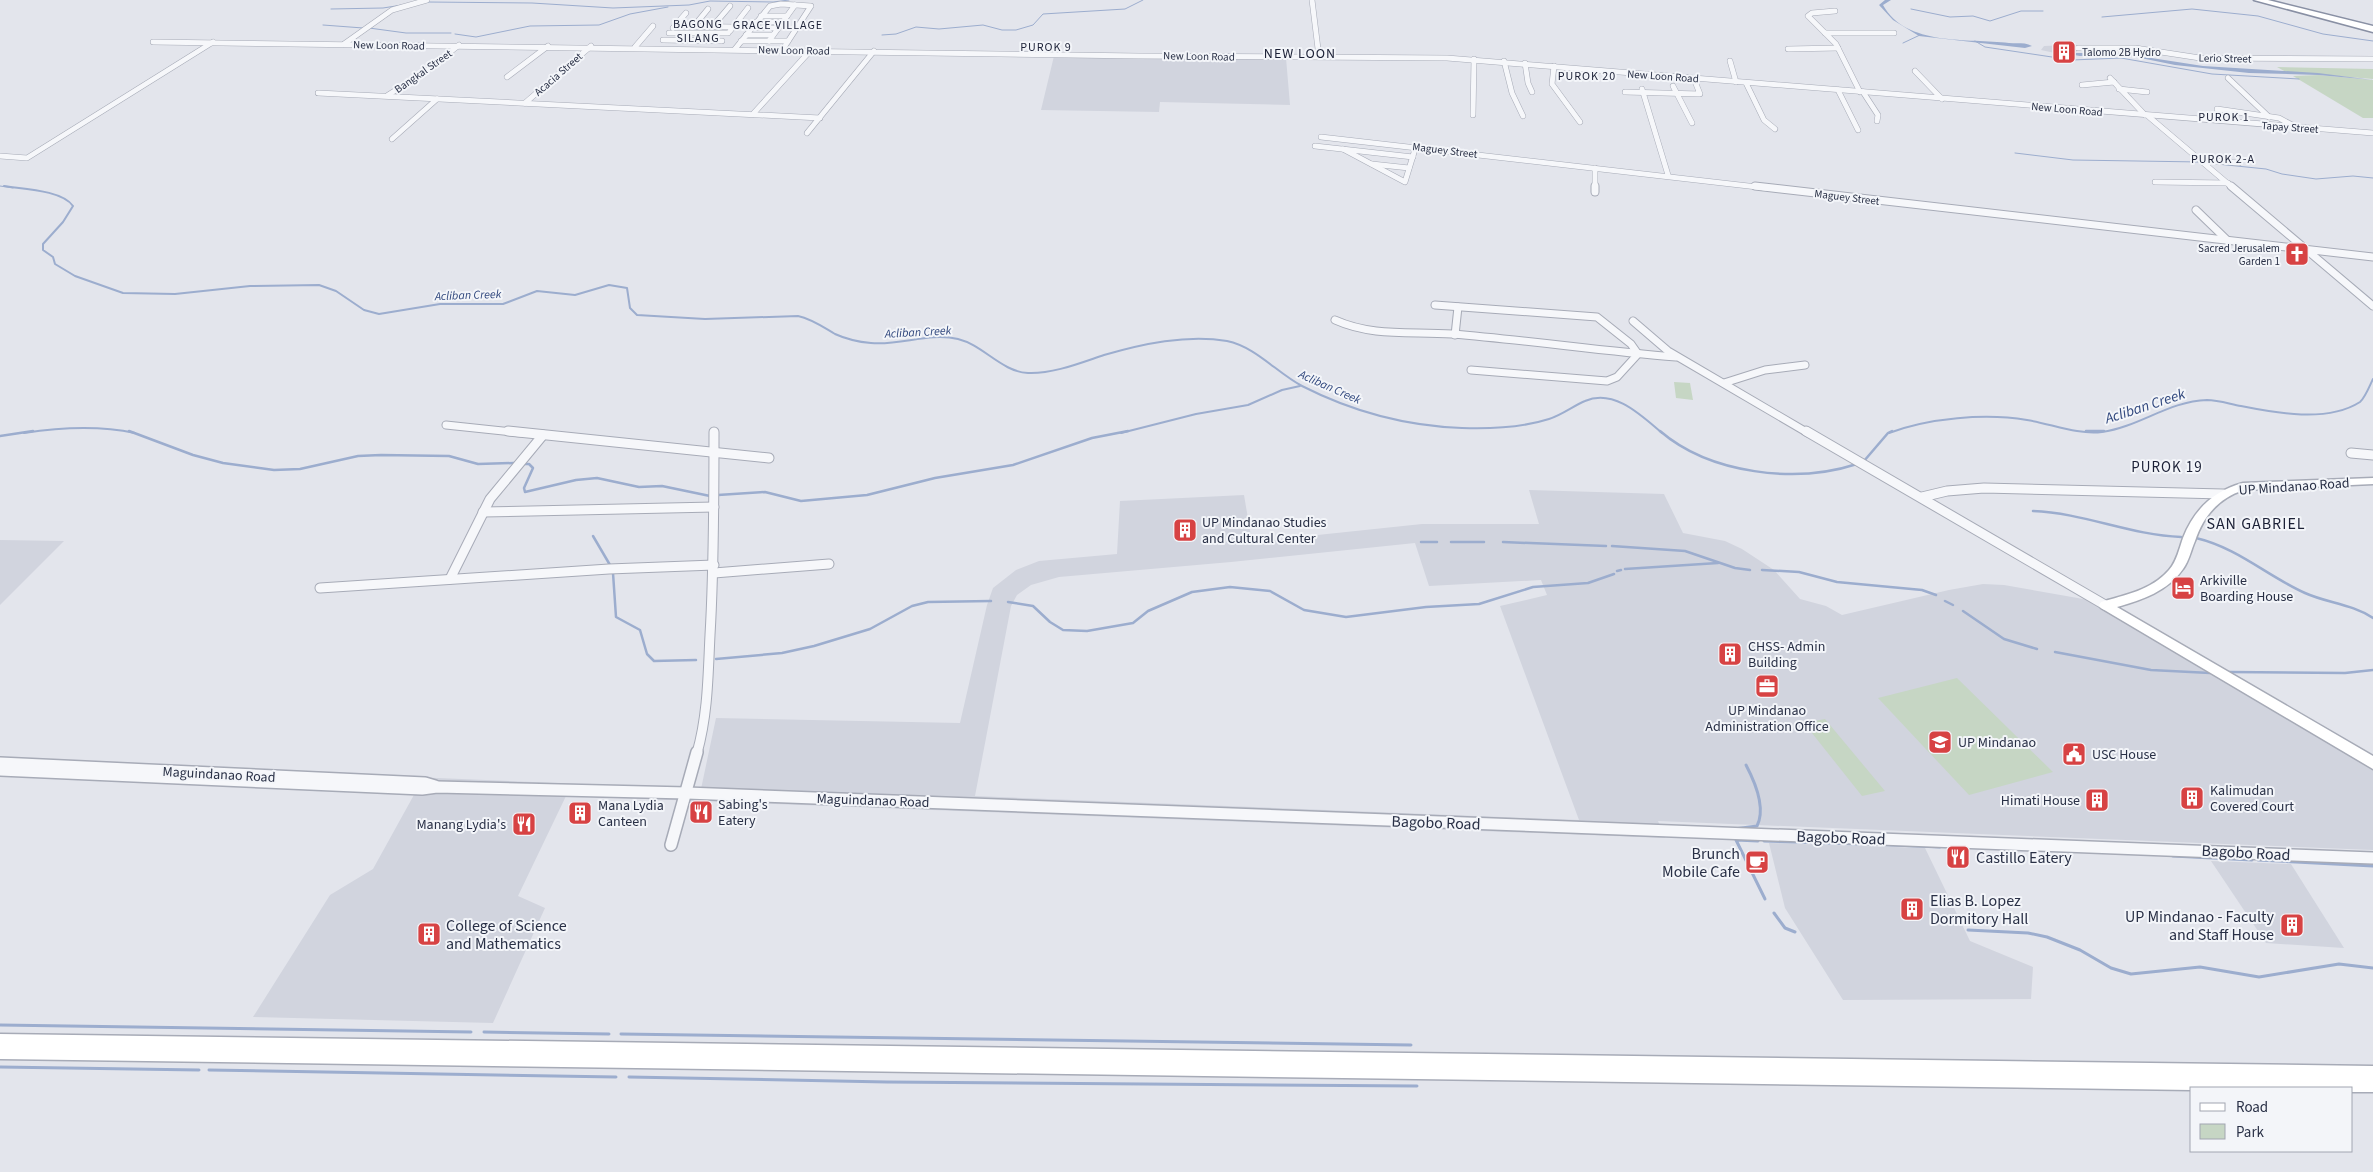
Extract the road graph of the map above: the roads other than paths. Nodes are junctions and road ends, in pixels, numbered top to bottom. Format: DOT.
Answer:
graph roads {
  1 [pos="427,0"];
  2 [pos="1312,0"];
  3 [pos="2258,0"];
  4 [pos="795,4"];
  5 [pos="730,6"];
  6 [pos="708,8"];
  7 [pos="748,8"];
  8 [pos="765,10"];
  9 [pos="791,10"];
  10 [pos="1835,11"];
  11 [pos="686,13"];
  12 [pos="761,16"];
  13 [pos="787,16"];
  14 [pos="756,22"];
  15 [pos="783,22"];
  16 [pos="653,26"];
  17 [pos="676,26"];
  18 [pos="694,26"];
  19 [pos="713,26"];
  20 [pos="733,27"];
  21 [pos="751,28"];
  22 [pos="778,28"];
  23 [pos="2373,29"];
  24 [pos="670,32"];
  25 [pos="728,33"];
  26 [pos="1825,33"];
  27 [pos="1894,33"];
  28 [pos="746,34"];
  29 [pos="774,35"];
  30 [pos="663,40"];
  31 [pos="722,41"];
  32 [pos="741,41"];
  33 [pos="769,41"];
  34 [pos="788,41"];
  35 [pos="153,42"];
  36 [pos="213,42"];
  37 [pos="344,44"];
  38 [pos="459,45"];
  39 [pos="548,46"];
  40 [pos="591,46"];
  41 [pos="635,47"];
  42 [pos="657,47"];
  43 [pos="716,48"];
  44 [pos="1838,48"];
  45 [pos="2078,48"];
  46 [pos="735,49"];
  47 [pos="783,49"];
  48 [pos="1788,49"];
  49 [pos="811,50"];
  50 [pos="874,51"];
  51 [pos="1319,57"];
  52 [pos="1474,59"];
  53 [pos="2373,59"];
  54 [pos="1504,61"];
  55 [pos="1730,62"];
  56 [pos="1525,63"];
  57 [pos="1554,66"];
  58 [pos="1915,71"];
  59 [pos="507,77"];
  60 [pos="2228,78"];
  61 [pos="1694,79"];
  62 [pos="1736,82"];
  63 [pos="1746,83"];
  64 [pos="2082,85"];
  65 [pos="1673,86"];
  66 [pos="2118,89"];
  67 [pos="1838,90"];
  68 [pos="1642,91"];
  69 [pos="1532,92"];
  70 [pos="1625,92"];
  71 [pos="1862,92"];
  72 [pos="2147,92"];
  73 [pos="318,93"];
  74 [pos="1678,94"];
  75 [pos="386,96"];
  76 [pos="437,99"];
  77 [pos="1942,99"];
  78 [pos="525,103"];
  79 [pos="2217,109"];
  80 [pos="753,114"];
  81 [pos="1473,115"];
  82 [pos="2146,115"];
  83 [pos="1523,116"];
  84 [pos="2269,117"];
  85 [pos="820,118"];
  86 [pos="1877,121"];
  87 [pos="1580,122"];
  88 [pos="1692,123"];
  89 [pos="1775,128"];
  90 [pos="2297,128"];
  91 [pos="1858,130"];
  92 [pos="807,133"];
  93 [pos="2373,133"];
  94 [pos="1321,137"];
  95 [pos="392,139"];
  96 [pos="1315,146"];
  97 [pos="1416,146"];
  98 [pos="1343,149"];
  99 [pos="0,156"];
  100 [pos="1413,157"];
  101 [pos="2200,160"];
  102 [pos="2239,163"];
  103 [pos="1368,164"];
  104 [pos="1409,168"];
  105 [pos="1595,168"];
  106 [pos="1668,176"];
  107 [pos="2155,182"];
  108 [pos="2228,183"];
  109 [pos="1594,192"];
  110 [pos="2196,210"];
  111 [pos="2228,241"];
  112 [pos="2306,250"];
  113 [pos="2373,257"];
  114 [pos="1435,305"];
  115 [pos="2373,306"];
  116 [pos="1458,307"];
  117 [pos="1335,320"];
  118 [pos="1633,321"];
  119 [pos="1455,335"];
  120 [pos="1638,354"];
  121 [pos="1680,358"];
  122 [pos="1805,365"];
  123 [pos="1471,370"];
  124 [pos="1724,383"];
  125 [pos="446,425"];
  126 [pos="714,432"];
  127 [pos="543,435"];
  128 [pos="714,452"];
  129 [pos="2351,454"];
  130 [pos="2373,455"];
  131 [pos="769,458"];
  132 [pos="2373,481"];
  133 [pos="2223,494"];
  134 [pos="1922,497"];
  135 [pos="714,507"];
  136 [pos="483,512"];
  137 [pos="829,564"];
  138 [pos="714,569"];
  139 [pos="450,580"];
  140 [pos="320,588"];
  141 [pos="2113,606"];
  142 [pos="0,763"];
  143 [pos="2373,763"];
  144 [pos="0,770"];
  145 [pos="437,787"];
  146 [pos="687,793"];
  147 [pos="1309,818"];
  148 [pos="671,845"];
  149 [pos="2373,858"];
  150 [pos="0,1042"];
  151 [pos="0,1051"];
  152 [pos="466,1053"];
  153 [pos="2373,1074"];
  154 [pos="2292,1078"];
  155 [pos="2373,1084"];
  1 -- 37 [label="street, New Loon Road"];
  2 -- 51 [label="street"];
  3 -- 23 [label="highway"];
  4 -- 8 [label="street"];
  4 -- 9 [label="street"];
  4 -- 34 [label="street"];
  5 -- 19 [label="street"];
  6 -- 18 [label="street"];
  7 -- 20 [label="street"];
  8 -- 9 [label="street"];
  8 -- 12 [label="street"];
  9 -- 13 [label="street"];
  10 -- 26 [label="street"];
  11 -- 17 [label="street"];
  12 -- 13 [label="street"];
  12 -- 14 [label="street"];
  13 -- 15 [label="street"];
  14 -- 15 [label="street"];
  14 -- 21 [label="street"];
  15 -- 22 [label="street"];
  16 -- 41 [label="street"];
  17 -- 18 [label="street"];
  17 -- 24 [label="street"];
  18 -- 19 [label="street"];
  19 -- 20 [label="street"];
  20 -- 25 [label="street"];
  21 -- 22 [label="street"];
  21 -- 28 [label="street"];
  22 -- 29 [label="street"];
  24 -- 25 [label="street"];
  24 -- 30 [label="street"];
  25 -- 31 [label="street"];
  26 -- 27 [label="street"];
  26 -- 44 [label="street"];
  28 -- 29 [label="street"];
  28 -- 32 [label="street"];
  29 -- 33 [label="street"];
  30 -- 31 [label="street"];
  30 -- 42 [label="street"];
  31 -- 43 [label="street"];
  32 -- 33 [label="street"];
  32 -- 46 [label="street"];
  33 -- 34 [label="street"];
  34 -- 47 [label="street"];
  35 -- 36 [label="street"];
  36 -- 37 [label="street"];
  36 -- 99 [label="street"];
  37 -- 38 [label="street, New Loon Road"];
  38 -- 39 [label="street, New Loon Road"];
  38 -- 75 [label="street, Bangkal Street"];
  39 -- 40 [label="street, New Loon Road"];
  39 -- 59 [label="street"];
  40 -- 41 [label="street, New Loon Road"];
  40 -- 78 [label="street, Acacia Street"];
  41 -- 42 [label="street, New Loon Road"];
  42 -- 43 [label="street, New Loon Road"];
  43 -- 46 [label="street, New Loon Road"];
  44 -- 48 [label="street"];
  44 -- 71 [label="street"];
  45 -- 53 [label="street, Lerio Street"];
  46 -- 47 [label="street, New Loon Road"];
  47 -- 49 [label="street, New Loon Road"];
  49 -- 50 [label="street, New Loon Road"];
  49 -- 80 [label="street"];
  50 -- 51 [label="street, New Loon Road"];
  50 -- 85 [label="street"];
  51 -- 52 [label="street, New Loon Road"];
  52 -- 54 [label="street, New Loon Road"];
  52 -- 81 [label="street"];
  54 -- 56 [label="street, New Loon Road"];
  54 -- 83 [label="street"];
  55 -- 62 [label="street"];
  56 -- 57 [label="street, New Loon Road"];
  56 -- 69 [label="street"];
  57 -- 61 [label="street, New Loon Road"];
  57 -- 87 [label="street"];
  58 -- 77 [label="street"];
  60 -- 84 [label="street"];
  61 -- 62 [label="street, New Loon Road"];
  61 -- 74 [label="street"];
  62 -- 63 [label="street, New Loon Road"];
  63 -- 67 [label="street, New Loon Road"];
  63 -- 89 [label="street"];
  64 -- 66 [label="street"];
  65 -- 74 [label="street"];
  66 -- 72 [label="street"];
  66 -- 82 [label="street"];
  67 -- 71 [label="street, New Loon Road"];
  67 -- 91 [label="street"];
  68 -- 70 [label="street"];
  68 -- 74 [label="street"];
  68 -- 106 [label="street"];
  71 -- 77 [label="street, New Loon Road"];
  71 -- 86 [label="street"];
  73 -- 75 [label="street"];
  74 -- 88 [label="street"];
  75 -- 76 [label="street"];
  76 -- 78 [label="street"];
  76 -- 95 [label="street"];
  77 -- 82 [label="street, New Loon Road"];
  78 -- 80 [label="street"];
  79 -- 84 [label="street"];
  80 -- 85 [label="street"];
  82 -- 90 [label="street, Tapay Street"];
  82 -- 101 [label="street"];
  84 -- 90 [label="street"];
  85 -- 92 [label="street"];
  90 -- 93 [label="street, Tapay Street"];
  94 -- 97 [label="street, Maguey Street"];
  96 -- 98 [label="street"];
  97 -- 100 [label="street"];
  97 -- 105 [label="street, Maguey Street"];
  98 -- 100 [label="street"];
  98 -- 103 [label="street"];
  100 -- 104 [label="street"];
  101 -- 102 [label="street"];
  101 -- 108 [label="street"];
  103 -- 104 [label="street"];
  103 -- 104 [label="street"];
  105 -- 106 [label="street, Maguey Street"];
  105 -- 109 [label="street"];
  106 -- 111 [label="street, Maguey Street"];
  107 -- 108 [label="street"];
  108 -- 112 [label="street"];
  110 -- 111 [label="street"];
  111 -- 112 [label="street, Maguey Street"];
  112 -- 113 [label="street, Maguey Street"];
  112 -- 115 [label="street"];
  114 -- 116 [label="street"];
  116 -- 119 [label="street"];
  116 -- 120 [label="street"];
  117 -- 119 [label="street"];
  118 -- 121 [label="street"];
  119 -- 120 [label="street"];
  120 -- 121 [label="street"];
  120 -- 123 [label="street"];
  121 -- 124 [label="street"];
  122 -- 124 [label="street"];
  124 -- 134 [label="street"];
  125 -- 127 [label="street"];
  126 -- 128 [label="street"];
  127 -- 128 [label="street"];
  127 -- 136 [label="street"];
  128 -- 131 [label="street"];
  128 -- 135 [label="street"];
  129 -- 130 [label="street"];
  132 -- 133 [label="street, UP Mindanao Road"];
  133 -- 134 [label="street"];
  133 -- 141 [label="street, UP Mindanao Road"];
  134 -- 141 [label="street"];
  135 -- 136 [label="street"];
  135 -- 138 [label="street"];
  136 -- 139 [label="street"];
  137 -- 138 [label="street"];
  138 -- 139 [label="street"];
  138 -- 146 [label="street"];
  139 -- 140 [label="street"];
  141 -- 143 [label="street"];
  142 -- 145 [label="street, Maguindanao Road"];
  144 -- 145 [label="street, Maguindanao Road"];
  145 -- 146 [label="street, Maguindanao Road"];
  146 -- 147 [label="street, Maguindanao Road"];
  146 -- 148 [label="street"];
  147 -- 149 [label="street, Bagobo Road"];
  150 -- 152 [label="street"];
  151 -- 152 [label="street"];
  152 -- 154 [label="street"];
  153 -- 154 [label="street"];
  154 -- 155 [label="street"];
}
